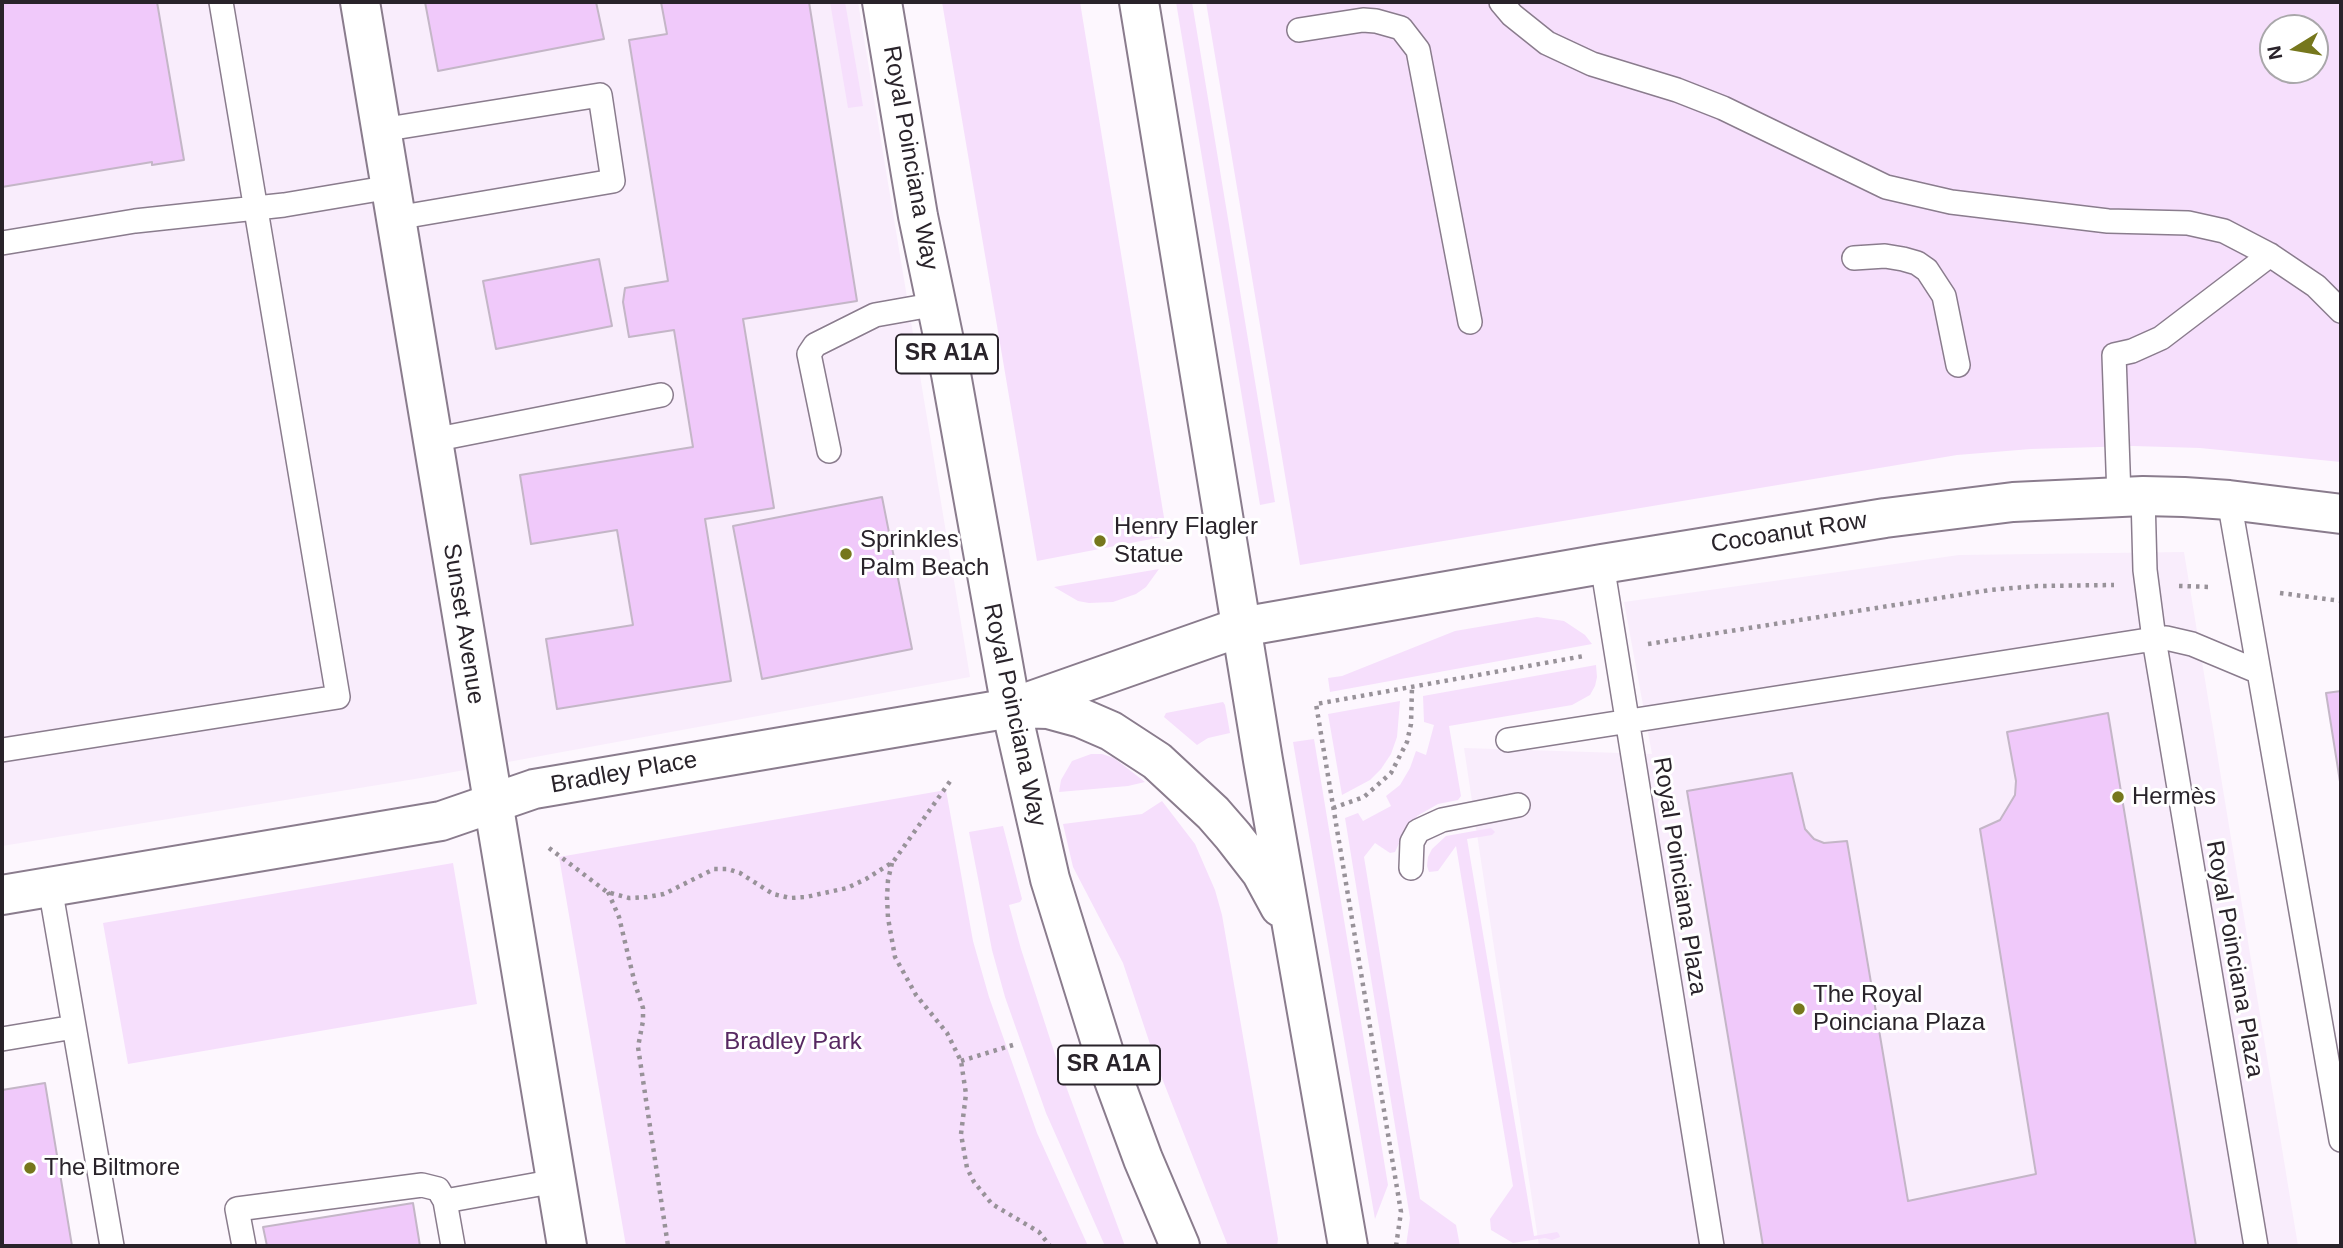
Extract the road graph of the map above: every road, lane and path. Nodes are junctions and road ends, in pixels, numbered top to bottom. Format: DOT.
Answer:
graph roads {
  1 [pos="221,2"];
  2 [pos="360,2"];
  3 [pos="882,2"];
  4 [pos="1139,2"];
  5 [pos="1501,2"];
  6 [pos="1299,30"];
  7 [pos="381,130"];
  8 [pos="394,203"];
  9 [pos="256,208"];
  10 [pos="2,243"];
  11 [pos="2270,255"];
  12 [pos="1854,258"];
  13 [pos="937,304"];
  14 [pos="2341,311"];
  15 [pos="1470,322"];
  16 [pos="1958,365"];
  17 [pos="661,395"];
  18 [pos="433,440"];
  19 [pos="829,451"];
  20 [pos="2131,496"];
  21 [pos="2229,500"];
  22 [pos="2341,514"];
  23 [pos="1602,564"];
  24 [pos="1241,627"];
  25 [pos="2154,639"];
  26 [pos="2259,672"];
  27 [pos="1412,687"];
  28 [pos="1010,708"];
  29 [pos="1628,722"];
  30 [pos="1508,740"];
  31 [pos="2,750"];
  32 [pos="951,780"];
  33 [pos="493,803"];
  34 [pos="1518,806"];
  35 [pos="1334,808"];
  36 [pos="549,848"];
  37 [pos="893,862"];
  38 [pos="1411,868"];
  39 [pos="50,887"];
  40 [pos="607,892"];
  41 [pos="2,895"];
  42 [pos="1292,929"];
  43 [pos="74,1027"];
  44 [pos="2,1040"];
  45 [pos="1013,1045"];
  46 [pos="961,1061"];
  47 [pos="2341,1140"];
  48 [pos="556,1181"];
  49 [pos="445,1201"];
  50 [pos="112,1246"];
  51 [pos="244,1246"];
  52 [pos="453,1246"];
  53 [pos="567,1246"];
  54 [pos="667,1246"];
  55 [pos="1050,1246"];
  56 [pos="1180,1246"];
  57 [pos="1348,1246"];
  58 [pos="1712,1246"];
  59 [pos="2256,1246"];
  1 -- 9 [label="lane"];
  2 -- 7 [label="street, Sunset Avenue"];
  3 -- 13 [label="street, Royal Poinciana Way / SR A1A"];
  4 -- 24 [label="street"];
  5 -- 11 [label="lane"];
  6 -- 15 [label="lane"];
  7 -- 8 [label="street, Sunset Avenue"];
  7 -- 8 [label="lane"];
  8 -- 9 [label="lane"];
  8 -- 18 [label="street, Sunset Avenue"];
  9 -- 10 [label="lane"];
  9 -- 31 [label="lane"];
  11 -- 14 [label="lane"];
  11 -- 20 [label="lane, Royal Poinciana Plaza"];
  12 -- 16 [label="lane"];
  13 -- 19 [label="lane"];
  13 -- 28 [label="street, Royal Poinciana Way / SR A1A"];
  17 -- 18 [label="lane"];
  18 -- 33 [label="street, Sunset Avenue"];
  20 -- 21 [label="street, Cocoanut Row"];
  20 -- 23 [label="street, Cocoanut Row"];
  20 -- 25 [label="lane, Royal Poinciana Plaza"];
  21 -- 22 [label="street, Cocoanut Row"];
  21 -- 26 [label="lane"];
  23 -- 24 [label="street, Cocoanut Row"];
  23 -- 29 [label="lane, Royal Poinciana Plaza"];
  24 -- 28 [label="street, Bradley Place"];
  24 -- 42 [label="street"];
  25 -- 26 [label="lane"];
  25 -- 29 [label="lane"];
  25 -- 59 [label="lane, Royal Poinciana Plaza"];
  26 -- 47 [label="lane"];
  27 -- 35 [label="path"];
  28 -- 33 [label="street, Bradley Place"];
  28 -- 42 [label="street"];
  28 -- 56 [label="street, Royal Poinciana Way / SR A1A"];
  29 -- 30 [label="lane"];
  29 -- 58 [label="lane, Royal Poinciana Plaza"];
  32 -- 37 [label="path"];
  33 -- 39 [label="street, Bradley Place"];
  33 -- 48 [label="street, Sunset Avenue"];
  34 -- 38 [label="lane"];
  36 -- 40 [label="path"];
  37 -- 40 [label="path"];
  37 -- 46 [label="path"];
  39 -- 41 [label="street, Bradley Place"];
  39 -- 43 [label="lane"];
  40 -- 54 [label="path"];
  42 -- 57 [label="street"];
  43 -- 44 [label="lane"];
  43 -- 50 [label="lane"];
  45 -- 46 [label="path"];
  46 -- 55 [label="path"];
  48 -- 49 [label="lane"];
  48 -- 53 [label="street, Sunset Avenue"];
  49 -- 51 [label="lane"];
  49 -- 52 [label="lane"];
}
